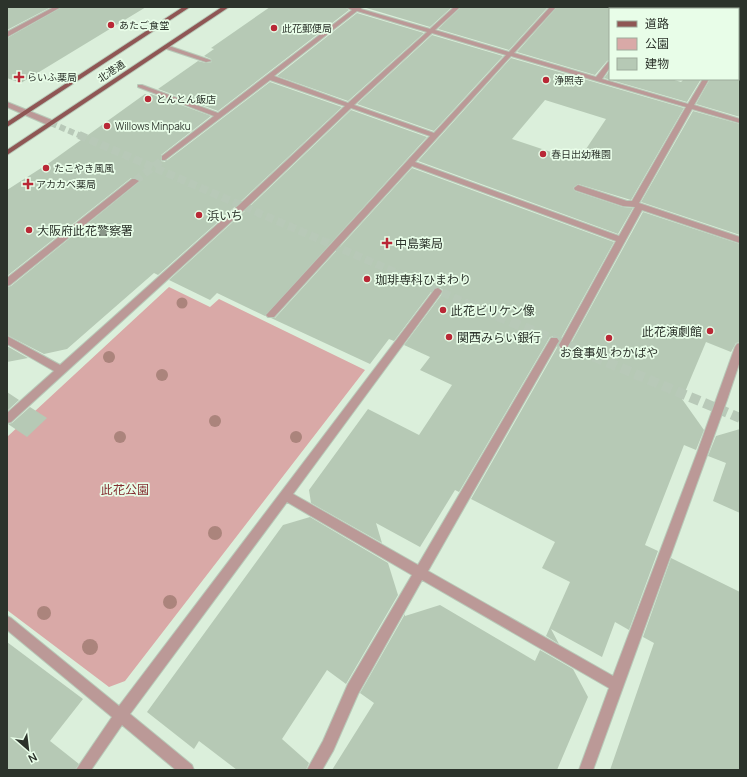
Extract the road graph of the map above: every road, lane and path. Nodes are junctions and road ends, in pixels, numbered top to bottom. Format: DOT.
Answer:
graph roads {
  1 [pos="58,7"];
  2 [pos="187,7"];
  3 [pos="226,7"];
  4 [pos="349,7"];
  5 [pos="457,7"];
  6 [pos="553,7"];
  7 [pos="357,8"];
  8 [pos="432,30"];
  9 [pos="7,35"];
  10 [pos="166,47"];
  11 [pos="510,54"];
  12 [pos="208,61"];
  13 [pos="609,64"];
  14 [pos="269,77"];
  15 [pos="598,79"];
  16 [pos="705,80"];
  17 [pos="140,86"];
  18 [pos="7,104"];
  19 [pos="350,105"];
  20 [pos="691,106"];
  21 [pos="26,112"];
  22 [pos="219,116"];
  23 [pos="740,121"];
  24 [pos="51,123"];
  25 [pos="7,125"];
  26 [pos="436,136"];
  27 [pos="7,152"];
  28 [pos="165,158"];
  29 [pos="411,163"];
  30 [pos="135,181"];
  31 [pos="578,188"];
  32 [pos="637,205"];
  33 [pos="621,240"];
  34 [pos="740,240"];
  35 [pos="7,283"];
  36 [pos="438,291"];
  37 [pos="271,315"];
  38 [pos="7,340"];
  39 [pos="740,347"];
  40 [pos="61,370"];
  41 [pos="7,419"];
  42 [pos="286,496"];
  43 [pos="420,572"];
  44 [pos="7,622"];
  45 [pos="615,684"];
  46 [pos="120,716"];
  47 [pos="83,770"];
  48 [pos="186,770"];
  49 [pos="314,770"];
  50 [pos="586,770"];
  1 -- 9 [label="street"];
  2 -- 21 [label="main road, 北港通"];
  3 -- 10 [label="main road, 北港通"];
  4 -- 7 [label="street"];
  5 -- 8 [label="street"];
  6 -- 11 [label="street"];
  7 -- 8 [label="street"];
  7 -- 14 [label="street"];
  8 -- 11 [label="street"];
  8 -- 19 [label="street"];
  10 -- 12 [label="street"];
  10 -- 24 [label="main road, 北港通"];
  11 -- 15 [label="street"];
  11 -- 26 [label="street"];
  13 -- 15 [label="street"];
  14 -- 19 [label="street"];
  14 -- 22 [label="street"];
  15 -- 20 [label="street"];
  16 -- 20 [label="street"];
  17 -- 22 [label="street"];
  18 -- 21 [label="street"];
  19 -- 26 [label="street"];
  19 -- 40 [label="street"];
  20 -- 23 [label="street"];
  20 -- 32 [label="street"];
  21 -- 24 [label="street"];
  21 -- 25 [label="main road, 北港通"];
  22 -- 28 [label="street"];
  24 -- 27 [label="main road, 北港通"];
  26 -- 29 [label="street"];
  29 -- 33 [label="street"];
  29 -- 37 [label="street"];
  30 -- 35 [label="street"];
  31 -- 32 [label="street"];
  32 -- 33 [label="street"];
  32 -- 34 [label="street"];
  33 -- 43 [label="street"];
  36 -- 42 [label="street"];
  38 -- 40 [label="street"];
  39 -- 45 [label="street"];
  40 -- 41 [label="street"];
  42 -- 43 [label="street"];
  42 -- 46 [label="street"];
  43 -- 45 [label="street"];
  43 -- 49 [label="street"];
  44 -- 46 [label="street"];
  45 -- 50 [label="street"];
  46 -- 47 [label="street"];
  46 -- 48 [label="street"];
}
